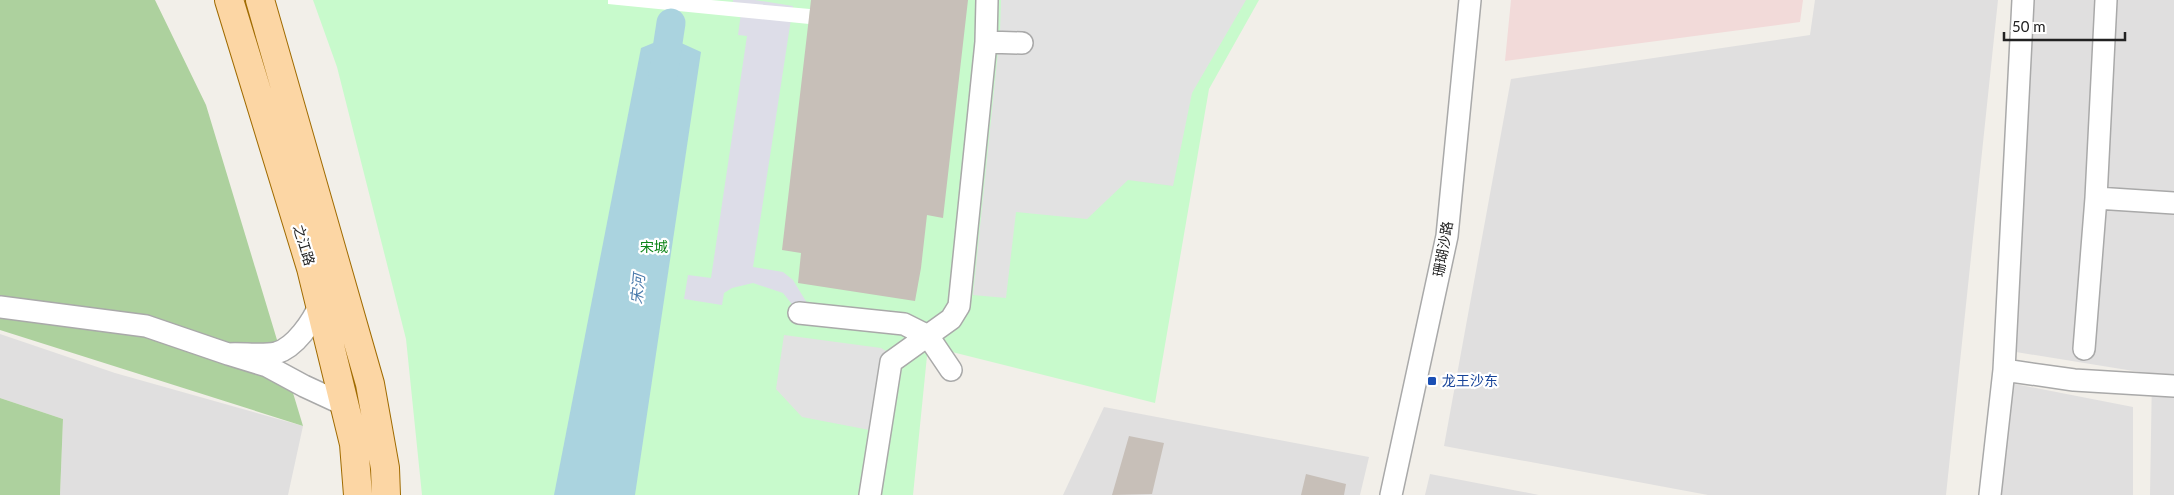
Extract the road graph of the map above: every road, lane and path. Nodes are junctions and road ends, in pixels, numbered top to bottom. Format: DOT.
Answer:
graph roads {
  1 [pos="229,0"];
  2 [pos="260,0"];
  3 [pos="987,0"];
  4 [pos="1470,0"];
  5 [pos="2023,0"];
  6 [pos="2106,0"];
  7 [pos="986,42"];
  8 [pos="1022,43"];
  9 [pos="2096,198"];
  10 [pos="2174,203"];
  11 [pos="320,304"];
  12 [pos="0,307"];
  13 [pos="799,313"];
  14 [pos="928,336"];
  15 [pos="2084,349"];
  16 [pos="228,354"];
  17 [pos="951,370"];
  18 [pos="2004,370"];
  19 [pos="2174,386"];
  20 [pos="346,405"];
  21 [pos="358,495"];
  22 [pos="386,495"];
  23 [pos="870,495"];
  24 [pos="1391,495"];
  25 [pos="1990,495"];
  1 -- 11 [label="main road, 之江路"];
  2 -- 22 [label="main road, 之江路"];
  3 -- 7 [label="street"];
  4 -- 24 [label="street, 珊瑚沙路"];
  5 -- 18 [label="street"];
  6 -- 9 [label="street"];
  7 -- 8 [label="street"];
  7 -- 14 [label="street"];
  9 -- 10 [label="street"];
  9 -- 15 [label="street"];
  11 -- 16 [label="street"];
  11 -- 20 [label="main road, 之江路"];
  12 -- 16 [label="street"];
  13 -- 14 [label="street"];
  14 -- 17 [label="street"];
  14 -- 23 [label="street"];
  16 -- 20 [label="street"];
  18 -- 19 [label="street"];
  18 -- 25 [label="street"];
  20 -- 21 [label="main road, 之江路"];
}
